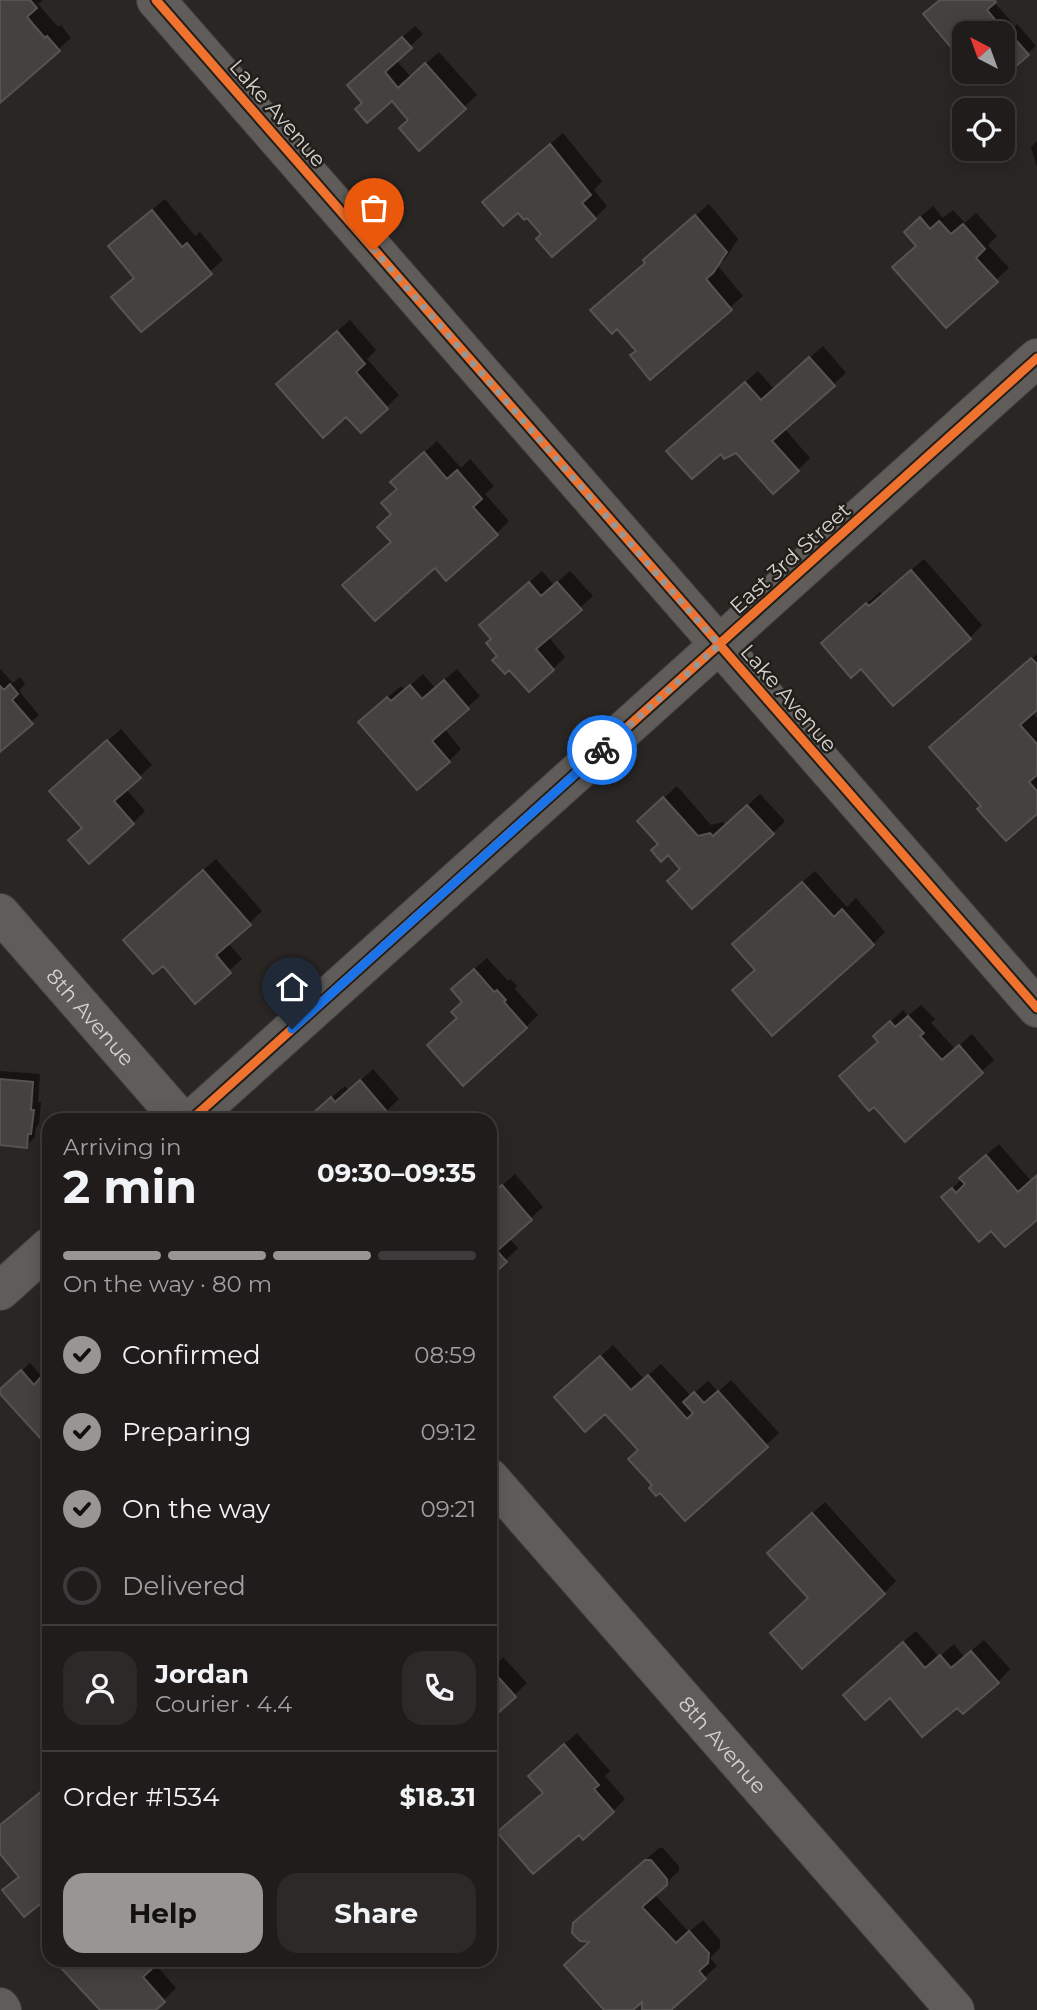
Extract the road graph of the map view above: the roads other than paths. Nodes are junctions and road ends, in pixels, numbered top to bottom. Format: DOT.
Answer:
graph roads {
  1 [pos="156,0"];
  2 [pos="1037,358"];
  3 [pos="719,645"];
  4 [pos="0,913"];
  5 [pos="1037,1008"];
  6 [pos="175,1113"];
  7 [pos="199,1113"];
  8 [pos="42,1253"];
  9 [pos="0,1292"];
  10 [pos="497,1486"];
  11 [pos="954,2010"];
  1 -- 3 [label="street, Lake Avenue"];
  2 -- 3 [label="street, East 3rd Street"];
  3 -- 5 [label="street, Lake Avenue"];
  3 -- 7 [label="street, East 3rd Street"];
  4 -- 6 [label="street, 8th Avenue"];
  8 -- 9 [label="street"];
  10 -- 11 [label="street, 8th Avenue"];
}
